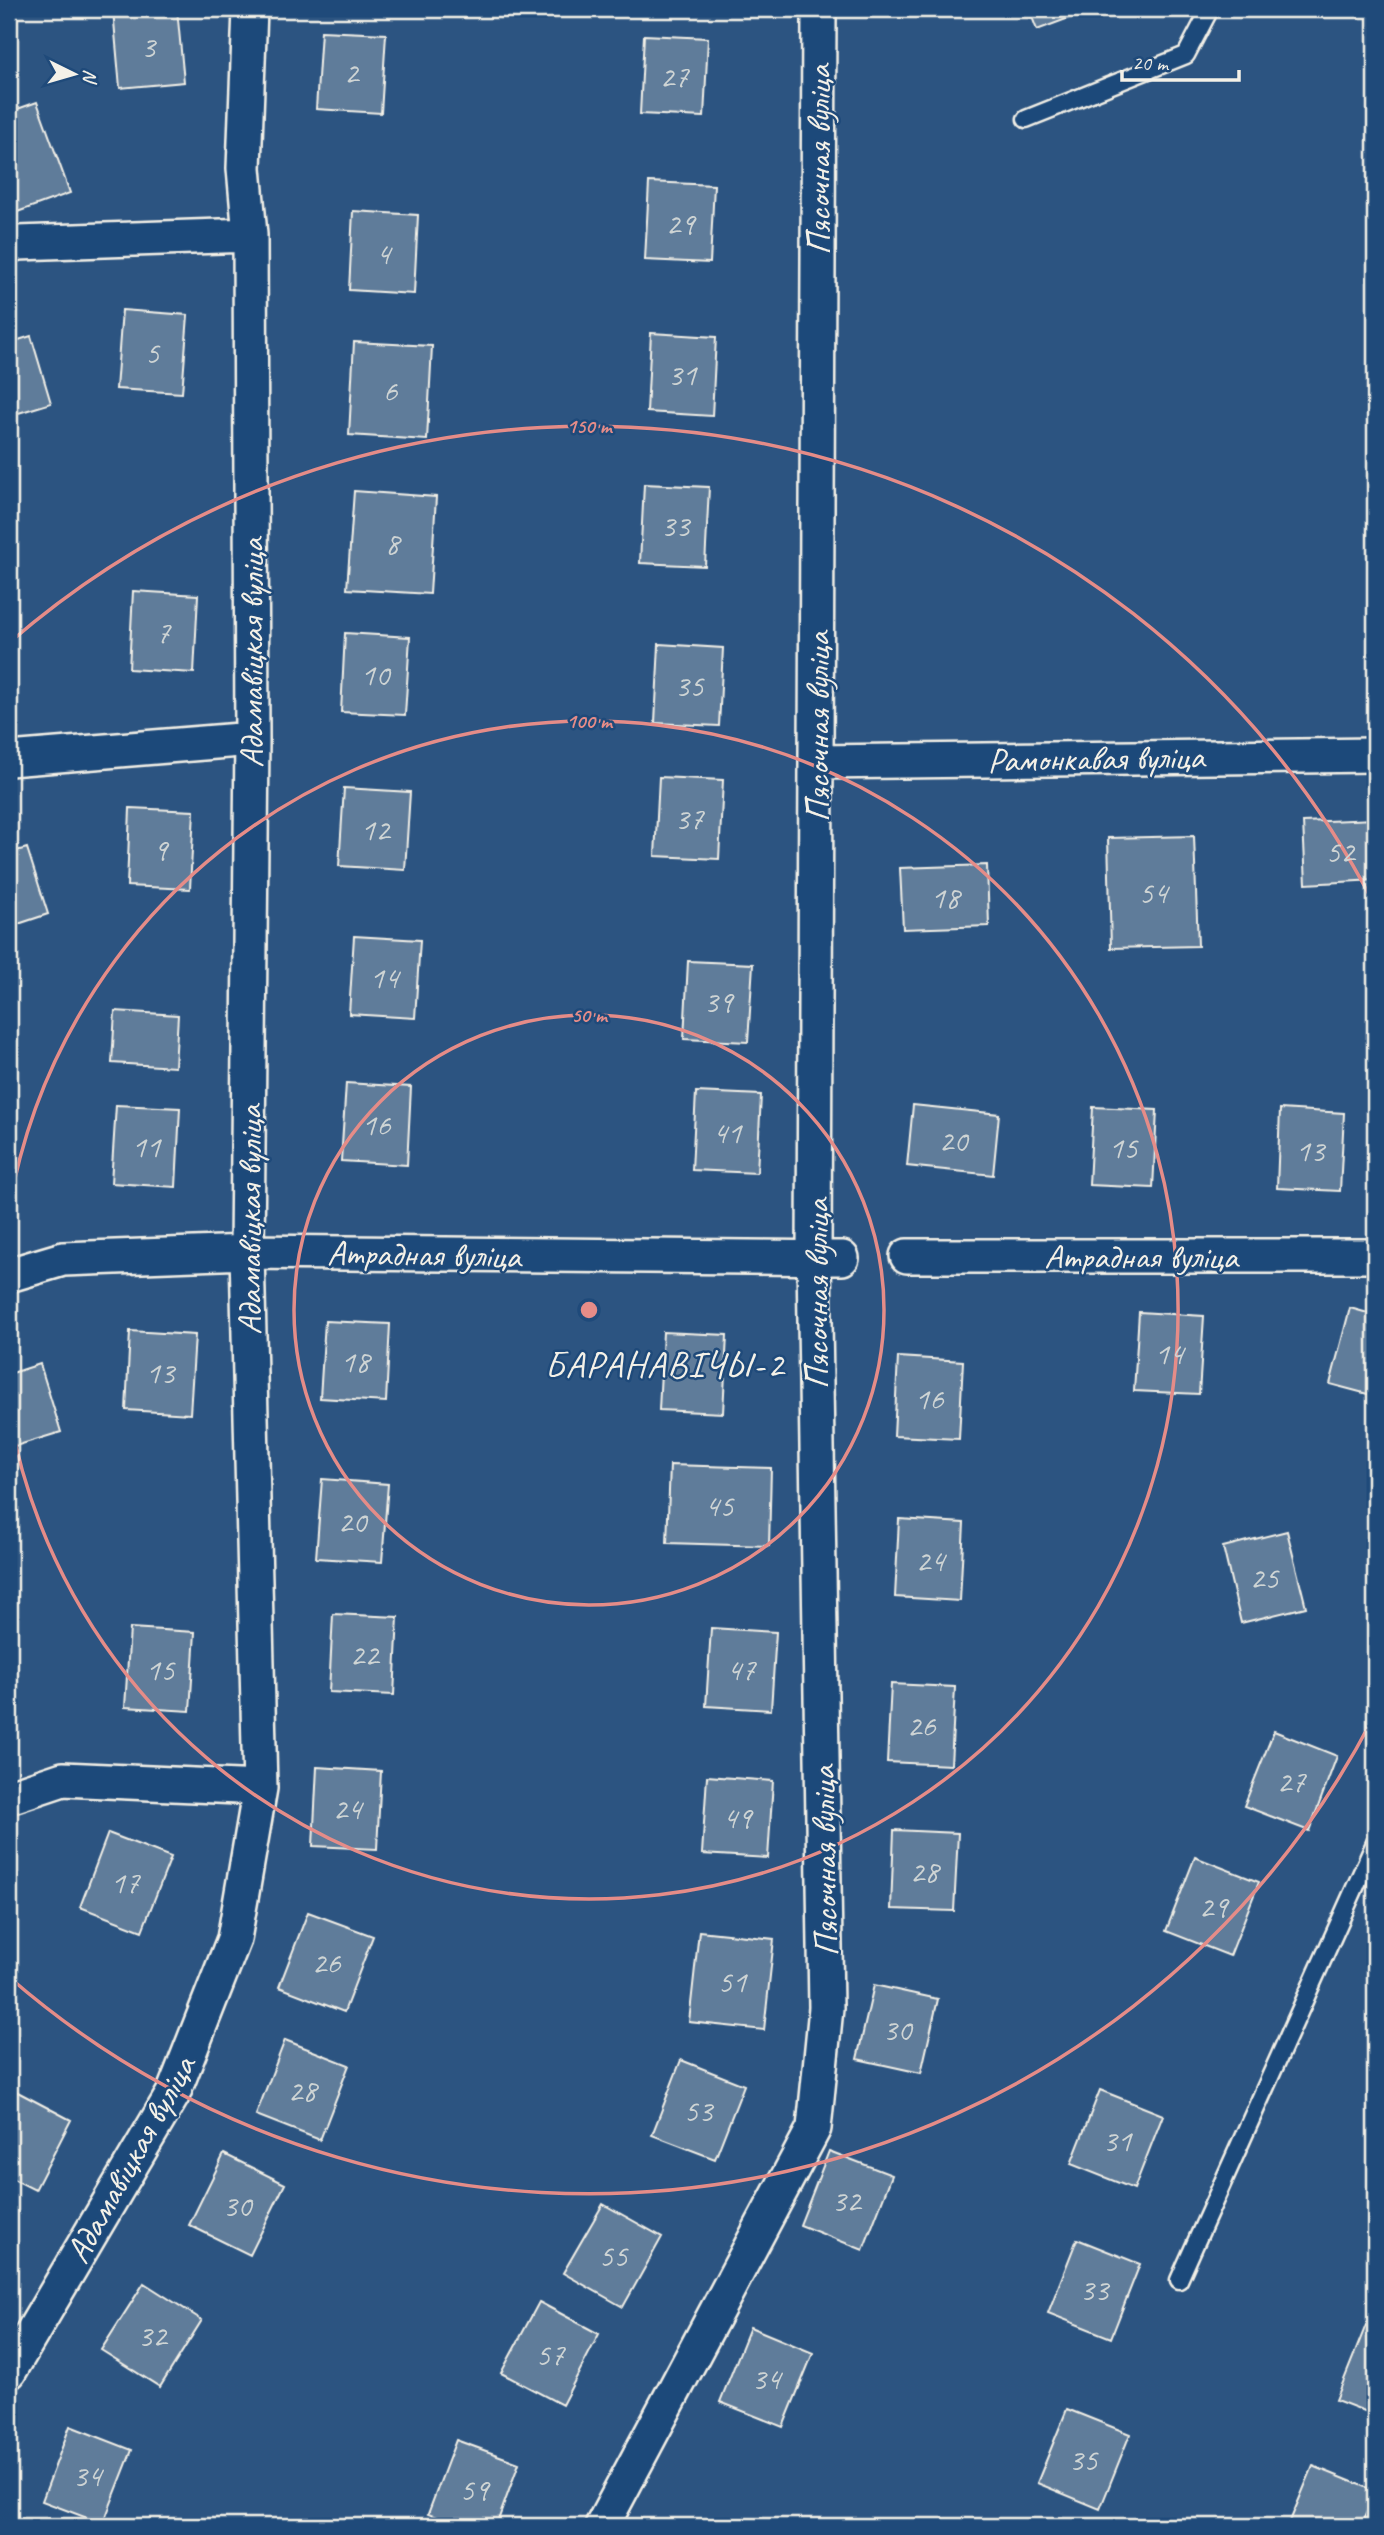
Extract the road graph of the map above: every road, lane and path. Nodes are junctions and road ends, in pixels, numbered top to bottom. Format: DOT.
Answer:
graph roads {
  1 [pos="250,9"];
  2 [pos="819,9"];
  3 [pos="1210,9"];
  4 [pos="1026,119"];
  5 [pos="250,235"];
  6 [pos="9,246"];
  7 [pos="252,739"];
  8 [pos="1375,755"];
  9 [pos="9,759"];
  10 [pos="817,762"];
  11 [pos="247,1252"];
  12 [pos="907,1256"];
  13 [pos="1375,1256"];
  14 [pos="828,1258"];
  15 [pos="9,1275"];
  16 [pos="260,1788"];
  17 [pos="9,1797"];
  18 [pos="1375,1843"];
  19 [pos="1179,2280"];
  20 [pos="9,2372"];
  21 [pos="602,2526"];
  1 -- 5 [label="street, Адамавіцкая вуліца"];
  2 -- 10 [label="street, Пясочная вуліца"];
  3 -- 4 [label="lane"];
  5 -- 6 [label="street"];
  5 -- 7 [label="street, Адамавіцкая вуліца"];
  7 -- 9 [label="street"];
  7 -- 11 [label="street, Адамавіцкая вуліца"];
  8 -- 10 [label="street, Рамонкавая вуліца"];
  10 -- 14 [label="street, Пясочная вуліца"];
  11 -- 14 [label="street, Атрадная вуліца"];
  11 -- 15 [label="street, Атрадная вуліца"];
  11 -- 16 [label="street, Адамавіцкая вуліца"];
  12 -- 13 [label="street, Атрадная вуліца"];
  14 -- 21 [label="street, Пясочная вуліца"];
  16 -- 17 [label="street"];
  16 -- 20 [label="street, Адамавіцкая вуліца"];
  18 -- 19 [label="lane"];
}
